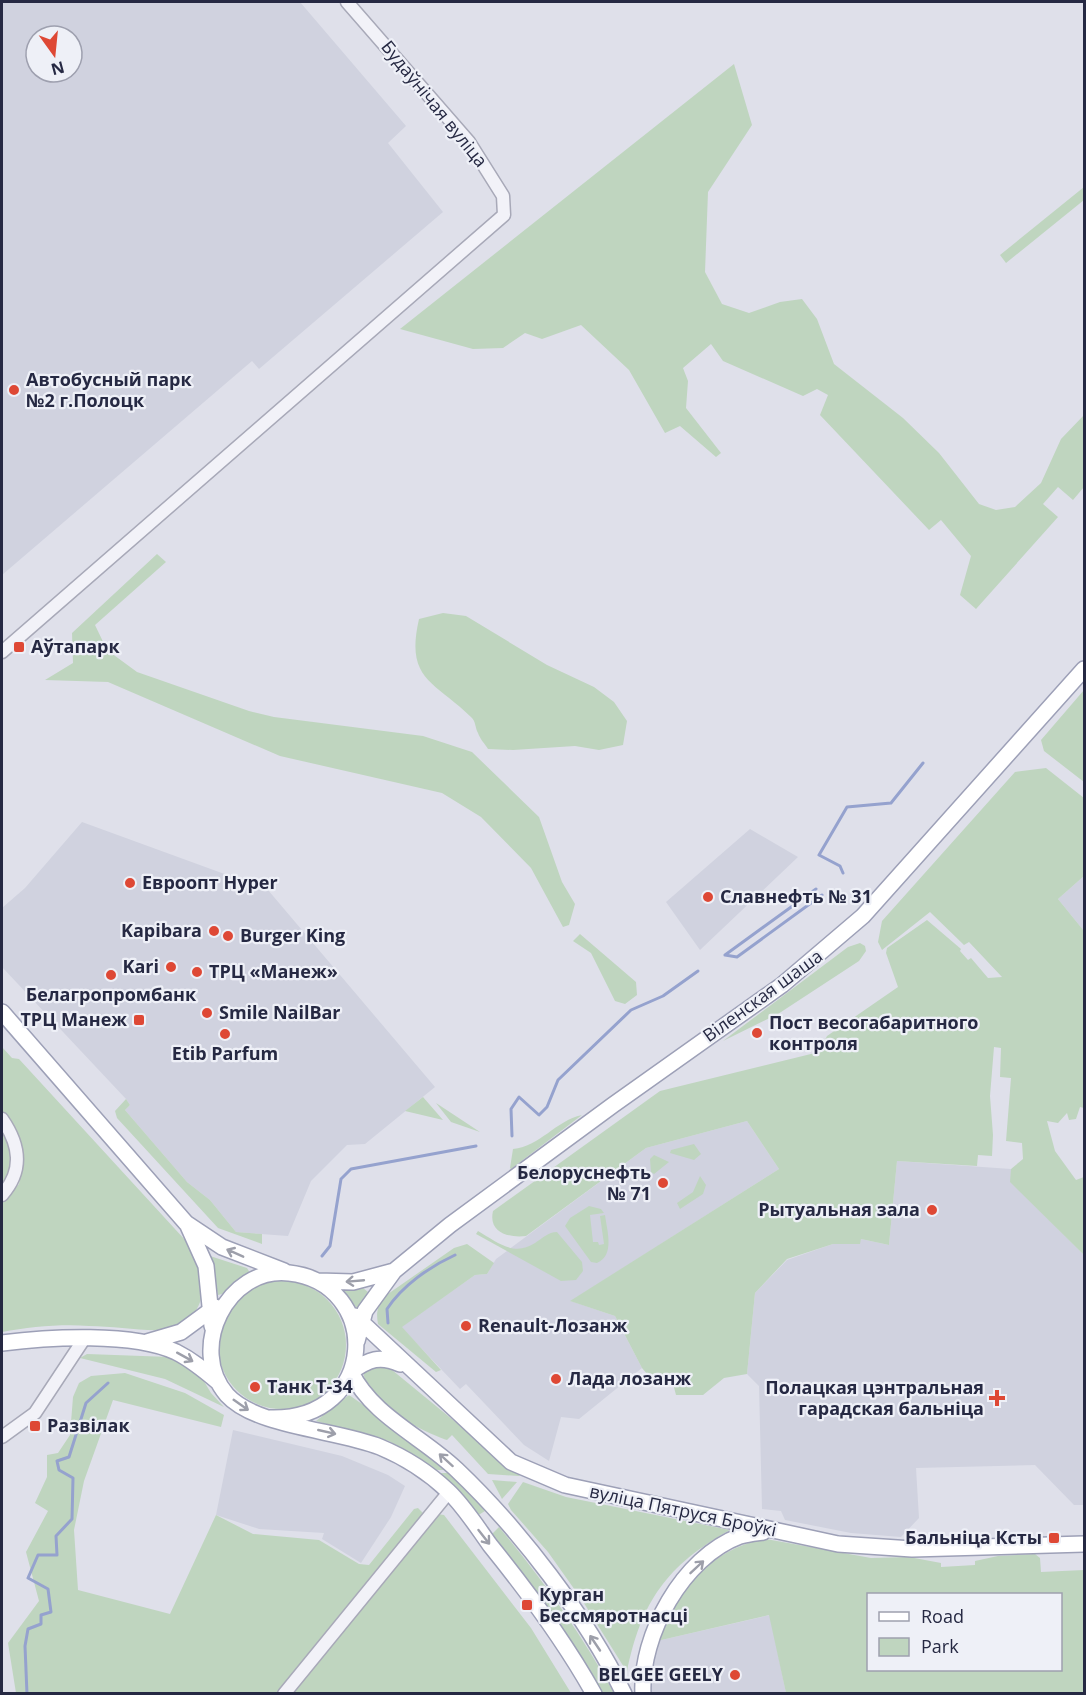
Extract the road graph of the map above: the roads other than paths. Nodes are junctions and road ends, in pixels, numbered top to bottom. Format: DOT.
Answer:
graph roads {
  1 [pos="347,2"];
  2 [pos="2,651"];
  3 [pos="1084,669"];
  4 [pos="2,1012"];
  5 [pos="2,1119"];
  6 [pos="2,1196"];
  7 [pos="186,1223"];
  8 [pos="394,1271"];
  9 [pos="289,1273"];
  10 [pos="314,1281"];
  11 [pos="229,1299"];
  12 [pos="346,1308"];
  13 [pos="210,1311"];
  14 [pos="362,1322"];
  15 [pos="212,1332"];
  16 [pos="84,1339"];
  17 [pos="357,1341"];
  18 [pos="147,1342"];
  19 [pos="2,1343"];
  20 [pos="406,1367"];
  21 [pos="351,1372"];
  22 [pos="219,1383"];
  23 [pos="270,1418"];
  24 [pos="2,1437"];
  25 [pos="449,1492"];
  26 [pos="771,1530"];
  27 [pos="1084,1544"];
  28 [pos="284,1694"];
  29 [pos="594,1694"];
  30 [pos="624,1694"];
  31 [pos="642,1694"];
  1 -- 2 [label="street, Будаўнічая вуліца"];
  3 -- 8 [label="main road, Віленская шаша"];
  4 -- 7 [label="main road"];
  5 -- 6 [label="street"];
  9 -- 7 [label="main road, one-way"];
  7 -- 13 [label="main road"];
  8 -- 10 [label="main road, one-way"];
  8 -- 14 [label="main road"];
  9 -- 10 [label="main road"];
  9 -- 11 [label="main road"];
  10 -- 12 [label="main road"];
  11 -- 13 [label="main road"];
  11 -- 15 [label="main road"];
  12 -- 14 [label="main road, вуліца Пятруся Броўкі"];
  12 -- 17 [label="main road"];
  13 -- 15 [label="main road"];
  13 -- 18 [label="main road"];
  14 -- 17 [label="main road"];
  14 -- 20 [label="main road, вуліца Пятруся Броўкі"];
  15 -- 22 [label="main road"];
  16 -- 18 [label="main road"];
  16 -- 19 [label="main road"];
  16 -- 24 [label="street"];
  17 -- 21 [label="main road"];
  18 -- 22 [label="main road, one-way"];
  20 -- 21 [label="main road"];
  20 -- 26 [label="main road, вуліца Пятруся Броўкі"];
  21 -- 23 [label="main road"];
  30 -- 21 [label="main road, one-way"];
  22 -- 23 [label="main road, one-way"];
  23 -- 25 [label="main road, one-way"];
  25 -- 28 [label="street"];
  25 -- 29 [label="main road, one-way"];
  26 -- 27 [label="main road, вуліца Пятруся Броўкі"];
  31 -- 26 [label="main road, one-way"];
}
